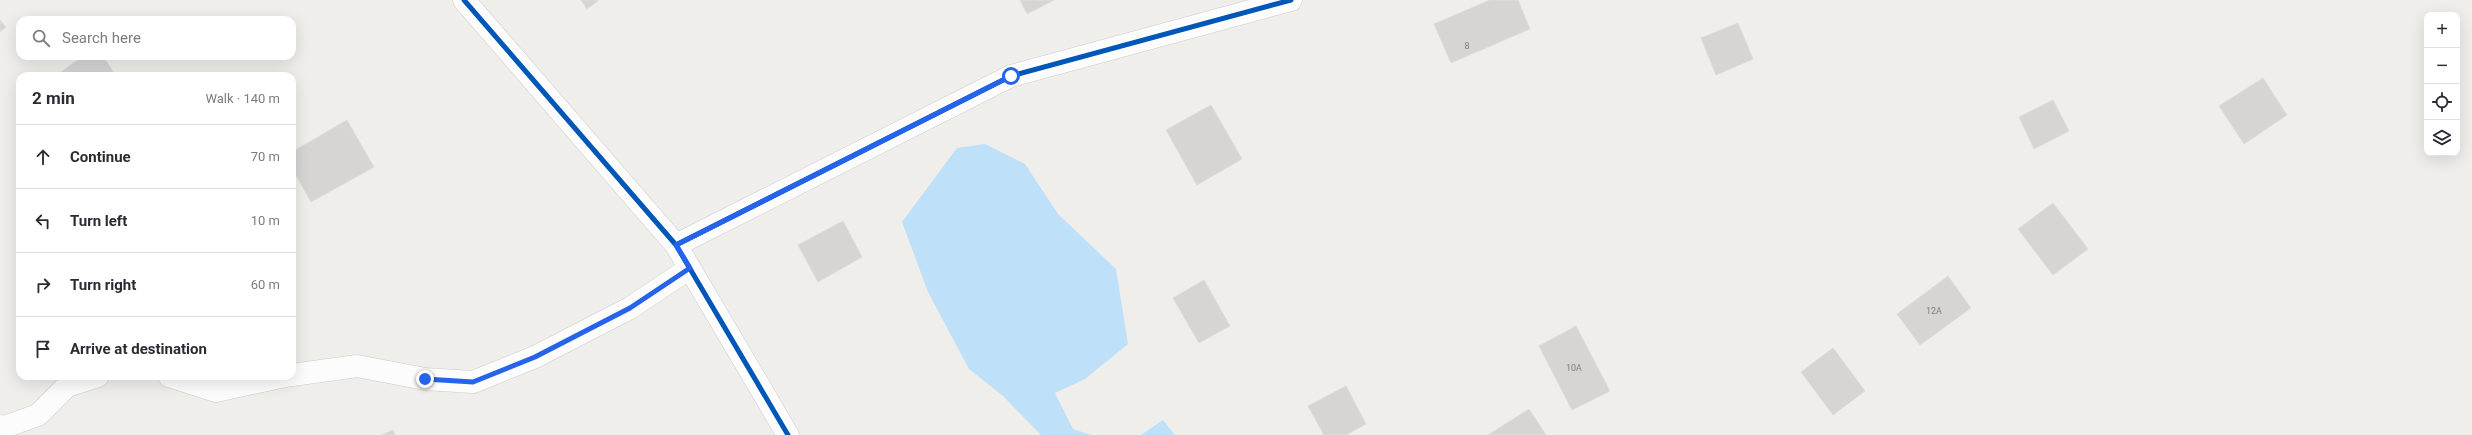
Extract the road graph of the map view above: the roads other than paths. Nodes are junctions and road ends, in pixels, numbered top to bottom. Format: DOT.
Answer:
graph roads {
  1 [pos="464,0"];
  2 [pos="1291,0"];
  3 [pos="676,245"];
  4 [pos="690,268"];
  5 [pos="296,374"];
  6 [pos="86,380"];
  7 [pos="182,380"];
  8 [pos="267,380"];
  9 [pos="0,426"];
  10 [pos="788,435"];
  1 -- 3 [label="street"];
  2 -- 3 [label="street"];
  3 -- 4 [label="street"];
  4 -- 5 [label="street"];
  4 -- 10 [label="street"];
  6 -- 9 [label="street"];
  7 -- 8 [label="street"];
}
